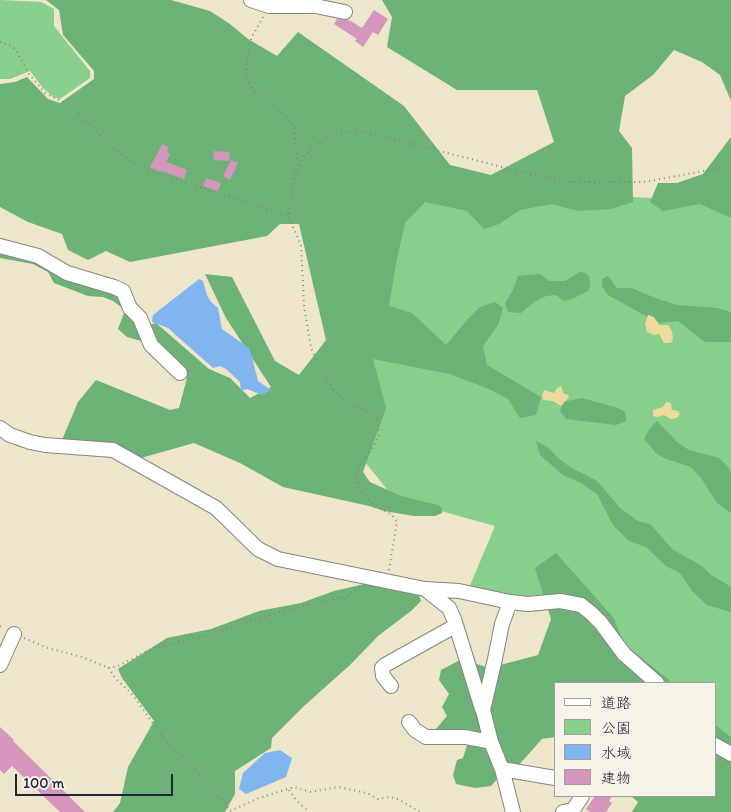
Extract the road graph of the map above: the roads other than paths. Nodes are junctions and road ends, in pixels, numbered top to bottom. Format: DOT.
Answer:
graph roads {
  1 [pos="251,0"];
  2 [pos="345,12"];
  3 [pos="0,246"];
  4 [pos="180,373"];
  5 [pos="0,428"];
  6 [pos="426,589"];
  7 [pos="510,602"];
  8 [pos="455,626"];
  9 [pos="14,634"];
  10 [pos="0,665"];
  11 [pos="655,682"];
  12 [pos="391,686"];
  13 [pos="483,710"];
  14 [pos="409,722"];
  15 [pos="492,742"];
  16 [pos="716,746"];
  17 [pos="731,754"];
  18 [pos="502,769"];
  19 [pos="554,778"];
  20 [pos="581,797"];
  21 [pos="512,812"];
  22 [pos="563,812"];
  1 -- 2 [label="street"];
  3 -- 4 [label="street"];
  5 -- 6 [label="street"];
  6 -- 7 [label="street"];
  6 -- 8 [label="street"];
  7 -- 11 [label="street"];
  7 -- 13 [label="street"];
  8 -- 12 [label="street"];
  8 -- 13 [label="street"];
  9 -- 10 [label="street"];
  13 -- 15 [label="street"];
  14 -- 15 [label="street"];
  15 -- 18 [label="street"];
  16 -- 17 [label="street"];
  18 -- 19 [label="street"];
  18 -- 21 [label="street"];
  20 -- 22 [label="street"];
}
